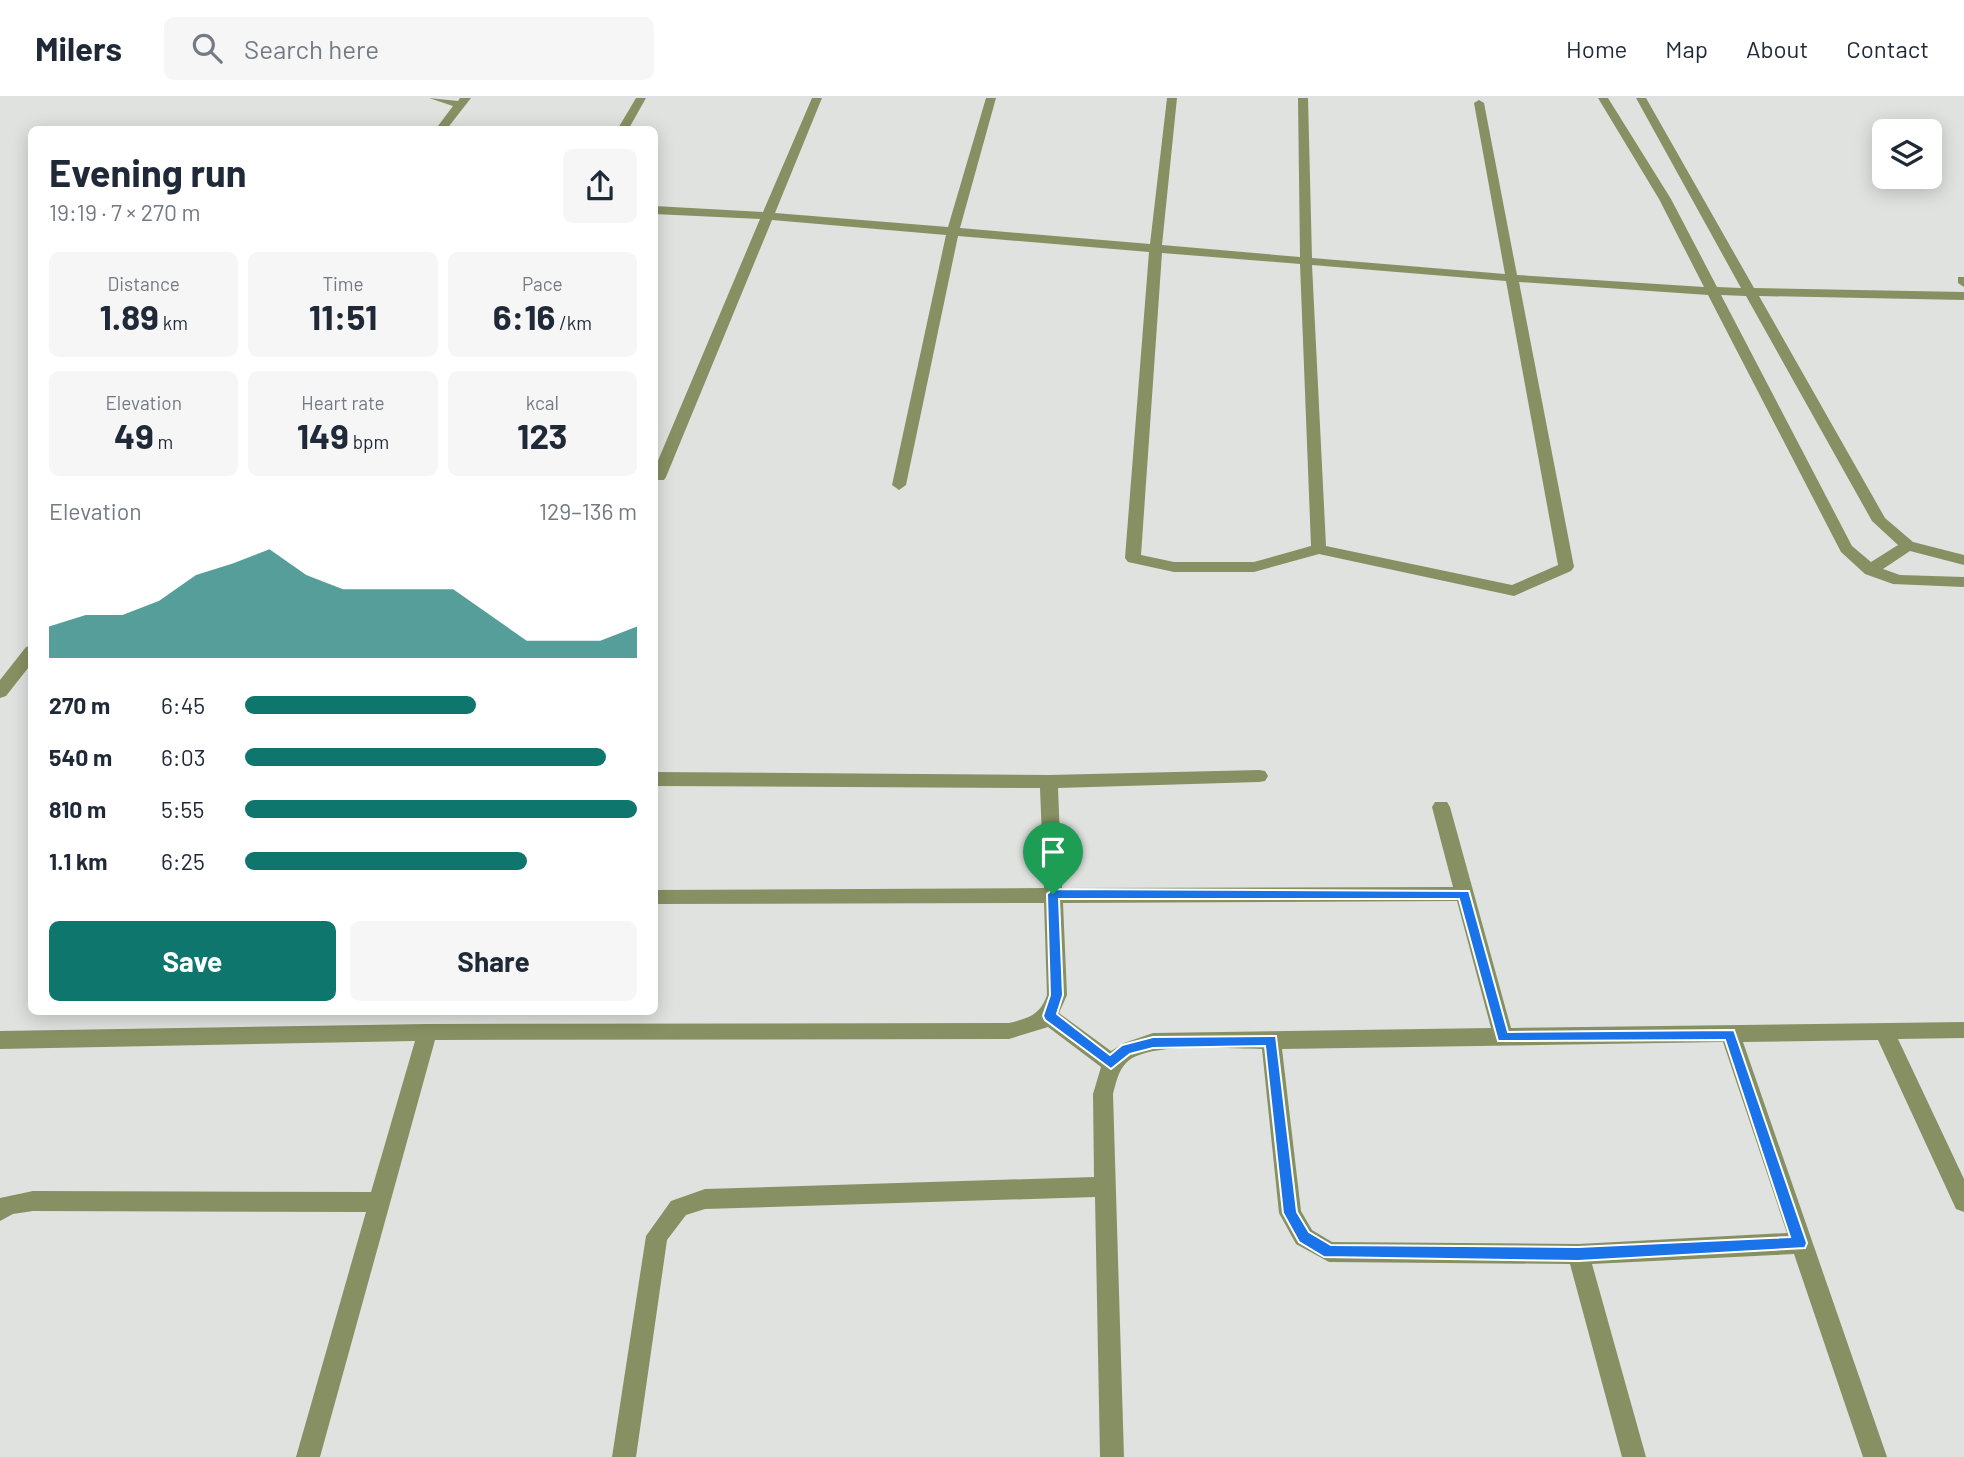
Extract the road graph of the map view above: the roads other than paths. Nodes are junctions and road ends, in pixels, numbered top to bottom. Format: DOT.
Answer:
graph roads {
  1 [pos="434,98"];
  2 [pos="641,98"];
  3 [pos="817,98"];
  4 [pos="991,98"];
  5 [pos="1172,98"];
  6 [pos="1303,98"];
  7 [pos="1604,98"];
  8 [pos="1640,98"];
  9 [pos="463,101"];
  10 [pos="1479,103"];
  11 [pos="443,126"];
  12 [pos="624,126"];
  13 [pos="658,210"];
  14 [pos="768,216"];
  15 [pos="953,231"];
  16 [pos="1156,247"];
  17 [pos="1306,262"];
  18 [pos="1510,278"];
  19 [pos="1711,292"];
  20 [pos="1751,293"];
  21 [pos="1964,296"];
  22 [pos="659,477"];
  23 [pos="899,485"];
  24 [pos="1908,546"];
  25 [pos="1319,549"];
  26 [pos="1964,559"];
  27 [pos="1870,570"];
  28 [pos="1964,582"];
  29 [pos="28,656"];
  30 [pos="0,692"];
  31 [pos="1259,776"];
  32 [pos="658,779"];
  33 [pos="1049,782"];
  34 [pos="1441,807"];
  35 [pos="1053,894"];
  36 [pos="1464,894"];
  37 [pos="658,897"];
  38 [pos="1049,1016"];
  39 [pos="1964,1030"];
  40 [pos="1884,1031"];
  41 [pos="427,1032"];
  42 [pos="1730,1034"];
  43 [pos="1503,1037"];
  44 [pos="0,1040"];
  45 [pos="1271,1040"];
  46 [pos="1111,1063"];
  47 [pos="1105,1187"];
  48 [pos="380,1202"];
  49 [pos="1964,1202"];
  50 [pos="0,1211"];
  51 [pos="1800,1243"];
  52 [pos="1578,1254"];
  53 [pos="308,1457"];
  54 [pos="624,1457"];
  55 [pos="1112,1457"];
  56 [pos="1634,1457"];
  57 [pos="1875,1457"];
  1 -- 9 [label="street"];
  2 -- 12 [label="street"];
  3 -- 14 [label="street"];
  4 -- 15 [label="street"];
  5 -- 16 [label="street"];
  6 -- 17 [label="street"];
  7 -- 19 [label="street"];
  8 -- 20 [label="street"];
  9 -- 11 [label="street"];
  10 -- 18 [label="street"];
  13 -- 14 [label="street"];
  14 -- 15 [label="street"];
  14 -- 22 [label="street"];
  15 -- 16 [label="street"];
  15 -- 23 [label="street"];
  16 -- 17 [label="street"];
  16 -- 25 [label="street"];
  17 -- 18 [label="street"];
  17 -- 25 [label="street"];
  18 -- 19 [label="street"];
  18 -- 25 [label="street"];
  19 -- 20 [label="street"];
  19 -- 27 [label="street"];
  20 -- 21 [label="street"];
  20 -- 24 [label="street"];
  24 -- 26 [label="street"];
  24 -- 27 [label="street"];
  27 -- 28 [label="street"];
  29 -- 30 [label="street"];
  31 -- 33 [label="street"];
  32 -- 33 [label="street"];
  33 -- 35 [label="street"];
  34 -- 36 [label="street"];
  35 -- 36 [label="street"];
  35 -- 37 [label="street"];
  35 -- 38 [label="street"];
  36 -- 43 [label="street"];
  38 -- 41 [label="street"];
  38 -- 46 [label="street"];
  39 -- 40 [label="street"];
  40 -- 42 [label="street"];
  40 -- 49 [label="street"];
  41 -- 44 [label="street"];
  41 -- 48 [label="street"];
  42 -- 43 [label="street"];
  42 -- 51 [label="street"];
  43 -- 45 [label="street"];
  45 -- 46 [label="street"];
  45 -- 52 [label="street"];
  46 -- 47 [label="street"];
  47 -- 54 [label="street"];
  47 -- 55 [label="street"];
  48 -- 50 [label="street"];
  48 -- 53 [label="street"];
  51 -- 52 [label="street"];
  51 -- 57 [label="street"];
  52 -- 56 [label="street"];
}
